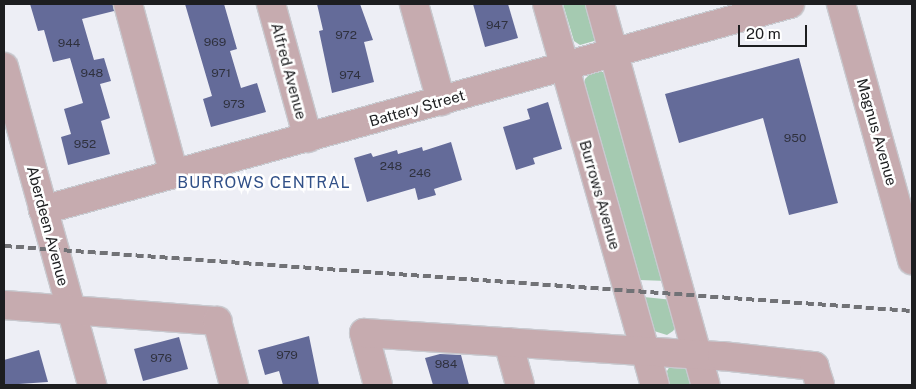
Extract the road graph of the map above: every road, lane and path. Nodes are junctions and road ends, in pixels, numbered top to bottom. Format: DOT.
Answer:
graph roads {
  1 [pos="128,4"];
  2 [pos="271,4"];
  3 [pos="414,4"];
  4 [pos="548,4"];
  5 [pos="600,4"];
  6 [pos="790,4"];
  7 [pos="841,4"];
  8 [pos="721,12"];
  9 [pos="613,52"];
  10 [pos="564,66"];
  11 [pos="4,67"];
  12 [pos="441,101"];
  13 [pos="308,138"];
  14 [pos="174,174"];
  15 [pos="43,210"];
  16 [pos="912,260"];
  17 [pos="4,305"];
  18 [pos="71,311"];
  19 [pos="508,342"];
  20 [pos="646,351"];
  21 [pos="698,355"];
  22 [pos="92,385"];
  23 [pos="234,385"];
  24 [pos="378,385"];
  25 [pos="520,385"];
  26 [pos="655,385"];
  27 [pos="706,385"];
  28 [pos="820,385"];
  1 -- 14 [label="street"];
  2 -- 13 [label="street, Alfred Avenue"];
  3 -- 12 [label="street"];
  4 -- 10 [label="street, Burrows Avenue"];
  5 -- 9 [label="street"];
  6 -- 8 [label="street, Battery Street"];
  7 -- 16 [label="street, Magnus Avenue"];
  8 -- 9 [label="street, Battery Street"];
  9 -- 10 [label="street, Battery Street"];
  9 -- 21 [label="street"];
  10 -- 12 [label="street, Battery Street"];
  10 -- 20 [label="street, Burrows Avenue"];
  11 -- 15 [label="street, Aberdeen Avenue"];
  12 -- 13 [label="street, Battery Street"];
  13 -- 14 [label="street, Battery Street"];
  14 -- 15 [label="street, Battery Street"];
  15 -- 18 [label="street, Aberdeen Avenue"];
  17 -- 18 [label="street"];
  18 -- 22 [label="street, Aberdeen Avenue"];
  18 -- 23 [label="street"];
  19 -- 20 [label="street"];
  19 -- 24 [label="street"];
  19 -- 25 [label="street"];
  20 -- 21 [label="street"];
  20 -- 26 [label="street, Burrows Avenue"];
  21 -- 27 [label="street"];
  21 -- 28 [label="street"];
}
